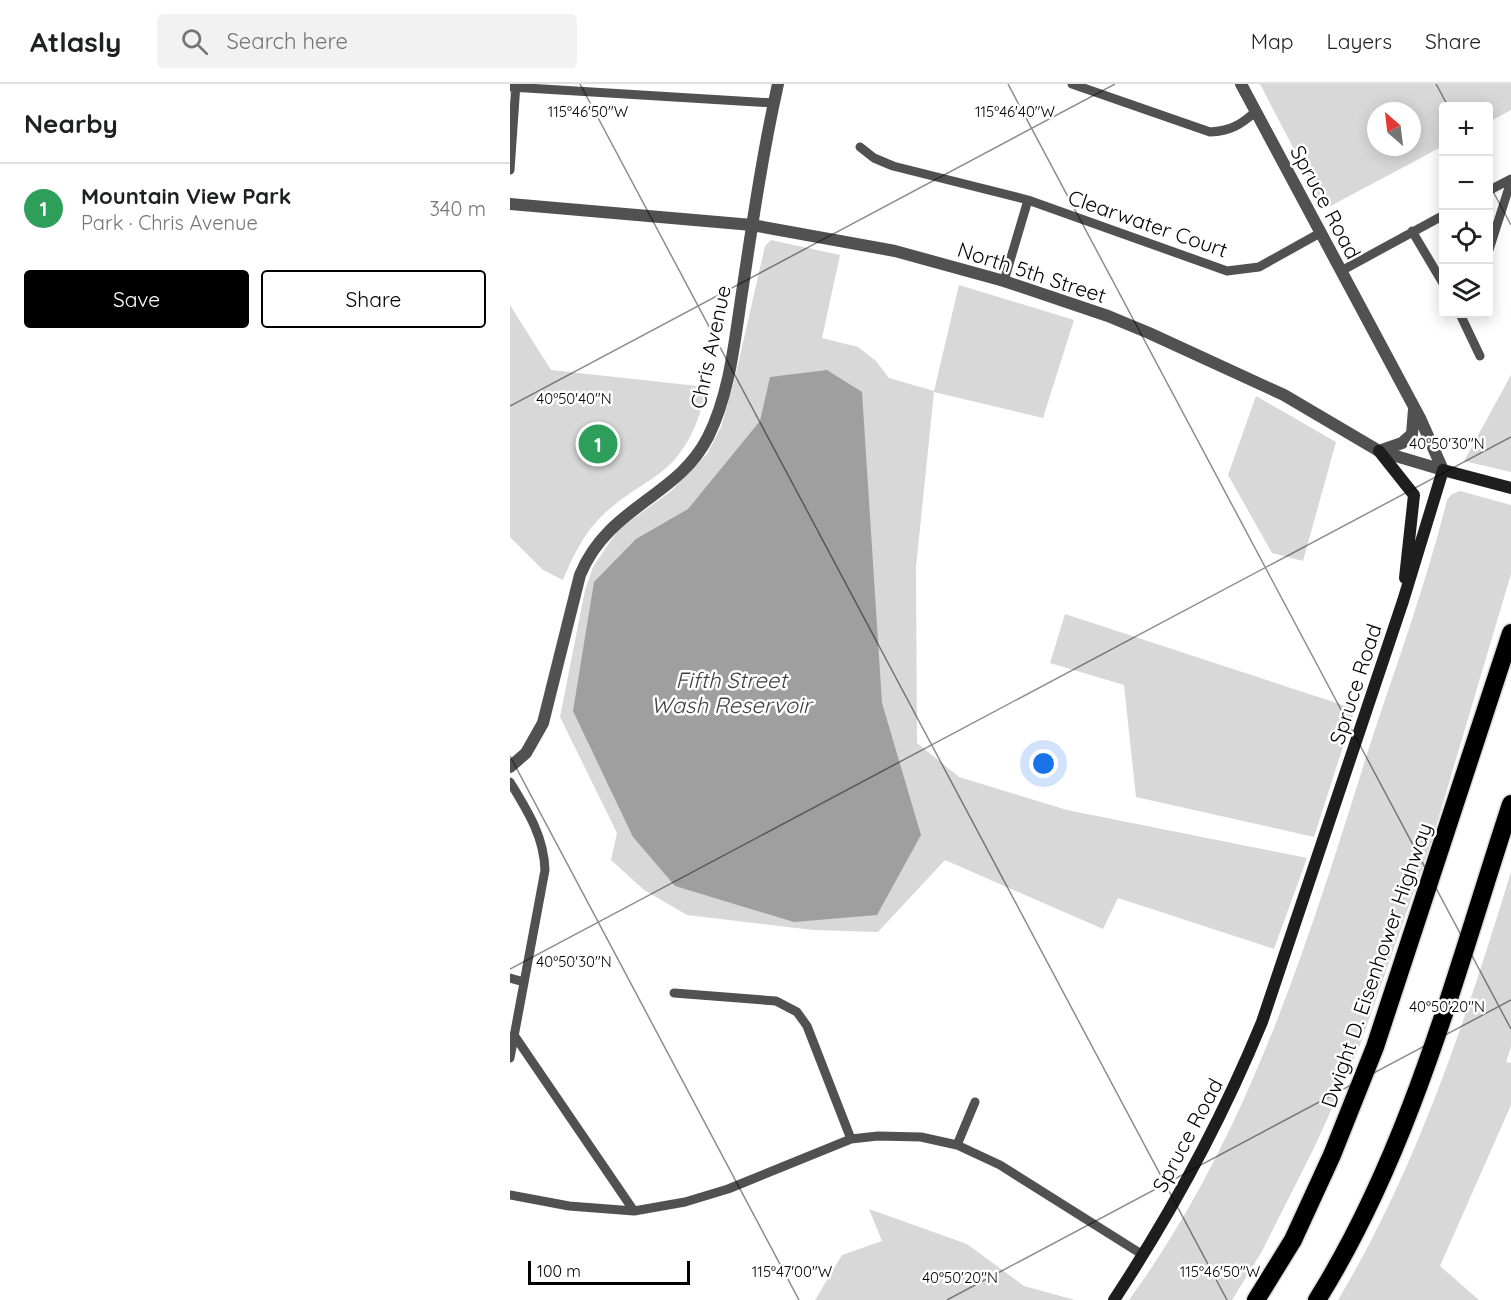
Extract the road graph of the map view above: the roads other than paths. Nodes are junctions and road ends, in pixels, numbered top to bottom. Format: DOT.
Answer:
graph roads {
  1 [pos="645,84"];
  2 [pos="778,84"];
  3 [pos="1072,84"];
  4 [pos="1241,84"];
  5 [pos="514,86"];
  6 [pos="644,95"];
  7 [pos="774,103"];
  8 [pos="1256,111"];
  9 [pos="860,147"];
  10 [pos="510,170"];
  11 [pos="1511,180"];
  12 [pos="1493,189"];
  13 [pos="1028,200"];
  14 [pos="510,204"];
  15 [pos="1439,217"];
  16 [pos="752,225"];
  17 [pos="1412,231"];
  18 [pos="1320,233"];
  19 [pos="1493,237"];
  20 [pos="1341,271"];
  21 [pos="1439,278"];
  22 [pos="1004,281"];
  23 [pos="1462,318"];
  24 [pos="1468,318"];
  25 [pos="1466,324"];
  26 [pos="1480,356"];
  27 [pos="1413,405"];
  28 [pos="1379,451"];
  29 [pos="1443,470"];
  30 [pos="1511,489"];
  31 [pos="1403,601"];
  32 [pos="1511,633"];
  33 [pos="510,767"];
  34 [pos="510,782"];
  35 [pos="1511,804"];
  36 [pos="510,978"];
  37 [pos="524,982"];
  38 [pos="674,993"];
  39 [pos="514,1035"];
  40 [pos="510,1058"];
  41 [pos="975,1102"];
  42 [pos="851,1139"];
  43 [pos="957,1144"];
  44 [pos="510,1195"];
  45 [pos="634,1211"];
  46 [pos="1143,1255"];
  47 [pos="1114,1300"];
  48 [pos="1256,1300"];
  49 [pos="1317,1300"];
  1 -- 6 [label="street"];
  2 -- 7 [label="street, Chris Avenue"];
  3 -- 8 [label="street"];
  4 -- 8 [label="street, Spruce Road"];
  5 -- 6 [label="street"];
  5 -- 10 [label="street"];
  6 -- 7 [label="street"];
  7 -- 16 [label="street, Chris Avenue"];
  8 -- 18 [label="street, Spruce Road"];
  9 -- 13 [label="street, Clearwater Court"];
  11 -- 12 [label="street"];
  11 -- 19 [label="street"];
  13 -- 18 [label="street, Clearwater Court"];
  13 -- 22 [label="street"];
  14 -- 16 [label="street, North 5th Street"];
  15 -- 17 [label="street"];
  16 -- 22 [label="street, North 5th Street"];
  16 -- 33 [label="street, Chris Avenue"];
  17 -- 20 [label="street"];
  17 -- 21 [label="street"];
  18 -- 20 [label="street, Spruce Road"];
  20 -- 27 [label="street, Spruce Road"];
  22 -- 28 [label="street, North 5th Street"];
  23 -- 25 [label="street"];
  24 -- 25 [label="street"];
  25 -- 26 [label="street"];
  27 -- 28 [label="street"];
  27 -- 29 [label="street, Spruce Road"];
  28 -- 29 [label="street, North 5th Street"];
  28 -- 31 [label="main road"];
  29 -- 30 [label="main road, North 5th Street"];
  29 -- 31 [label="main road, Spruce Road"];
  31 -- 46 [label="main road, Spruce Road"];
  32 -- 48 [label="highway, Dwight D. Eisenhower Highway"];
  34 -- 37 [label="street"];
  35 -- 49 [label="highway"];
  36 -- 37 [label="street"];
  37 -- 39 [label="street"];
  38 -- 42 [label="street"];
  39 -- 40 [label="street"];
  39 -- 45 [label="street"];
  41 -- 43 [label="street"];
  42 -- 43 [label="street"];
  42 -- 45 [label="street"];
  43 -- 46 [label="street"];
  44 -- 45 [label="street"];
  46 -- 47 [label="main road, Spruce Road"];
}
